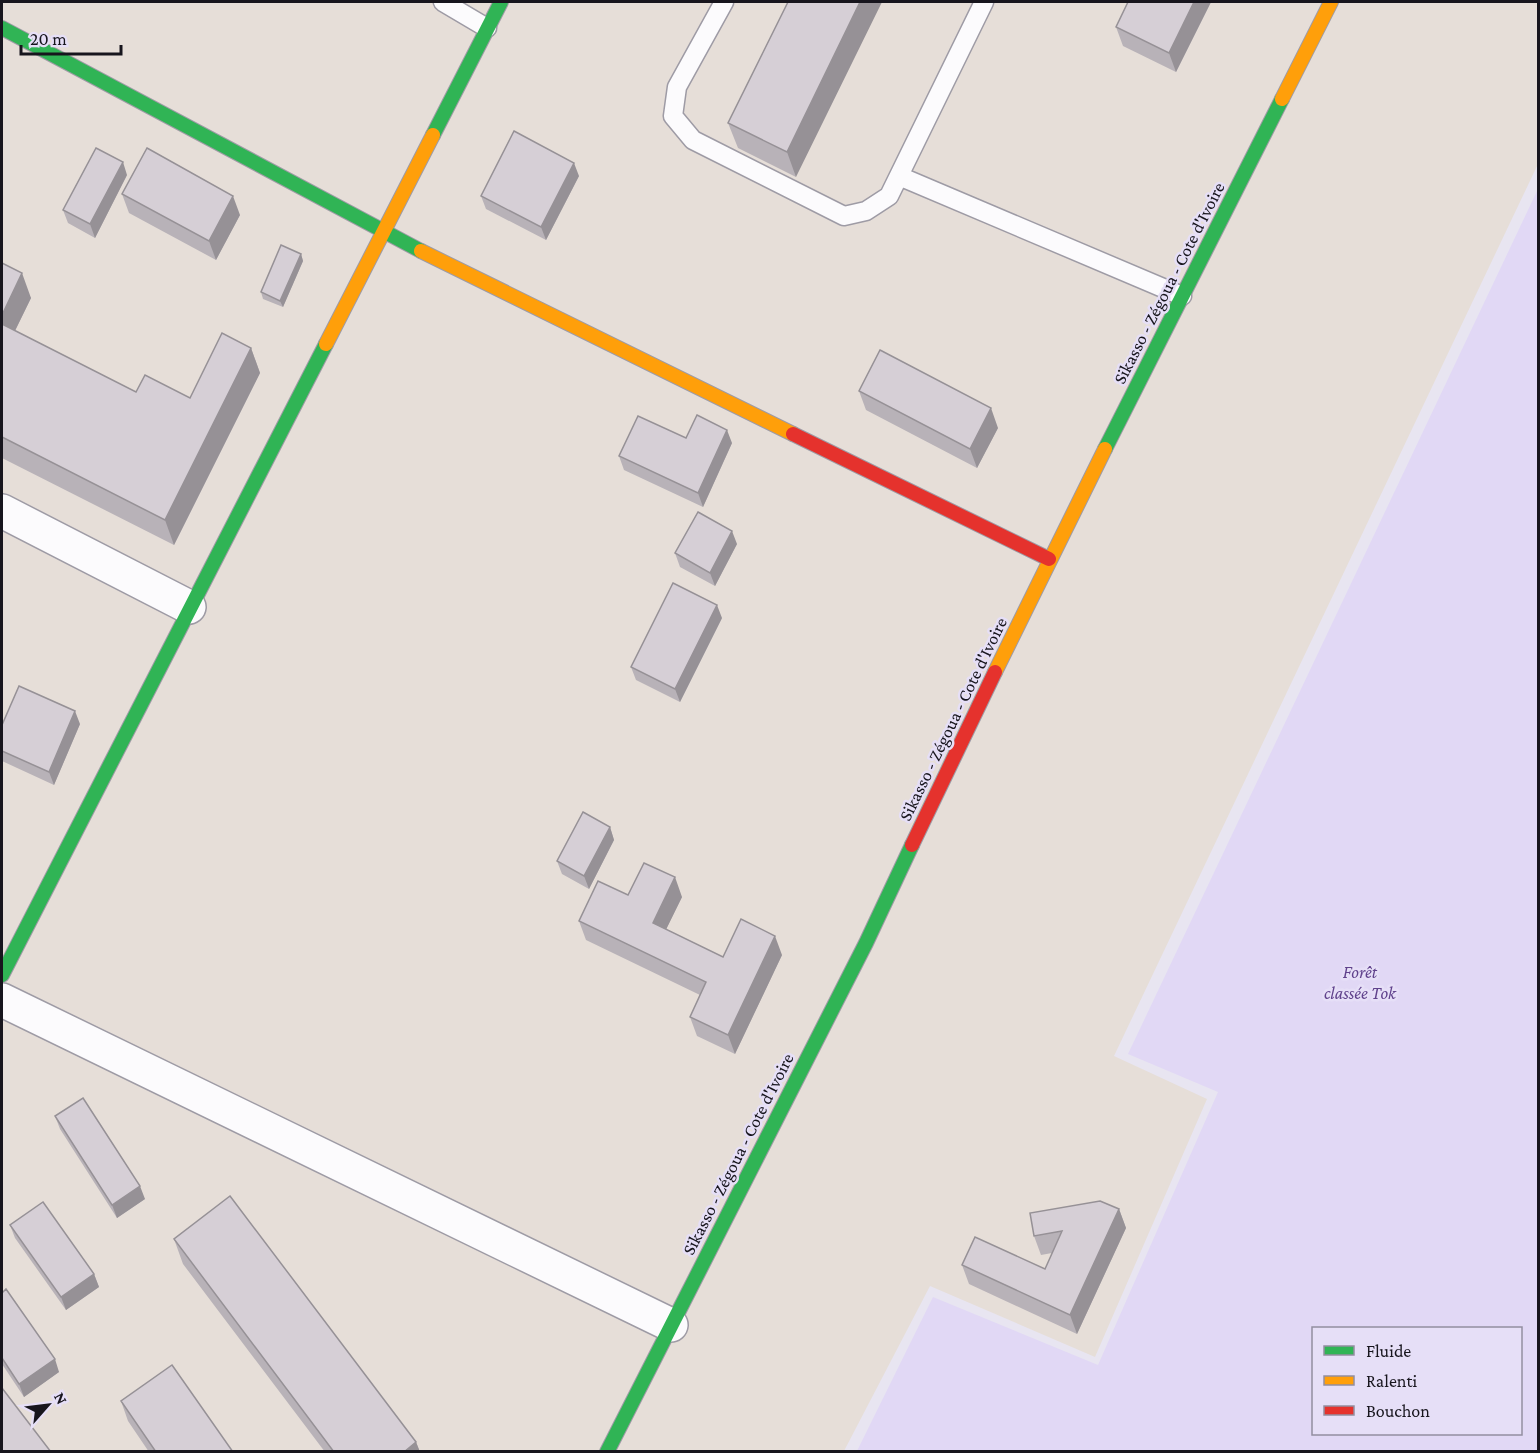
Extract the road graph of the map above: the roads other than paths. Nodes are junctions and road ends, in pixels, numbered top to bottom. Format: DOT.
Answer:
graph roads {
  1 [pos="442,2"];
  2 [pos="501,2"];
  3 [pos="724,2"];
  4 [pos="984,2"];
  5 [pos="1331,2"];
  6 [pos="2,28"];
  7 [pos="487,28"];
  8 [pos="899,176"];
  9 [pos="381,232"];
  10 [pos="1182,296"];
  11 [pos="2,511"];
  12 [pos="1049,559"];
  13 [pos="189,608"];
  14 [pos="2,975"];
  15 [pos="2,1000"];
  16 [pos="671,1325"];
  17 [pos="607,1452"];
  1 -- 7 [label="lane"];
  2 -- 7 [label="main road"];
  3 -- 8 [label="lane"];
  4 -- 8 [label="lane"];
  5 -- 10 [label="main road, Sikasso - Zégoua - Cote d'Ivoire"];
  6 -- 9 [label="main road"];
  7 -- 9 [label="main road"];
  8 -- 10 [label="lane"];
  9 -- 12 [label="main road"];
  9 -- 13 [label="main road"];
  10 -- 12 [label="main road, Sikasso - Zégoua - Cote d'Ivoire"];
  11 -- 13 [label="street"];
  12 -- 16 [label="main road, Sikasso - Zégoua - Cote d'Ivoire"];
  13 -- 14 [label="main road"];
  15 -- 16 [label="street"];
  16 -- 17 [label="main road, Sikasso - Zégoua - Cote d'Ivoire"];
}
